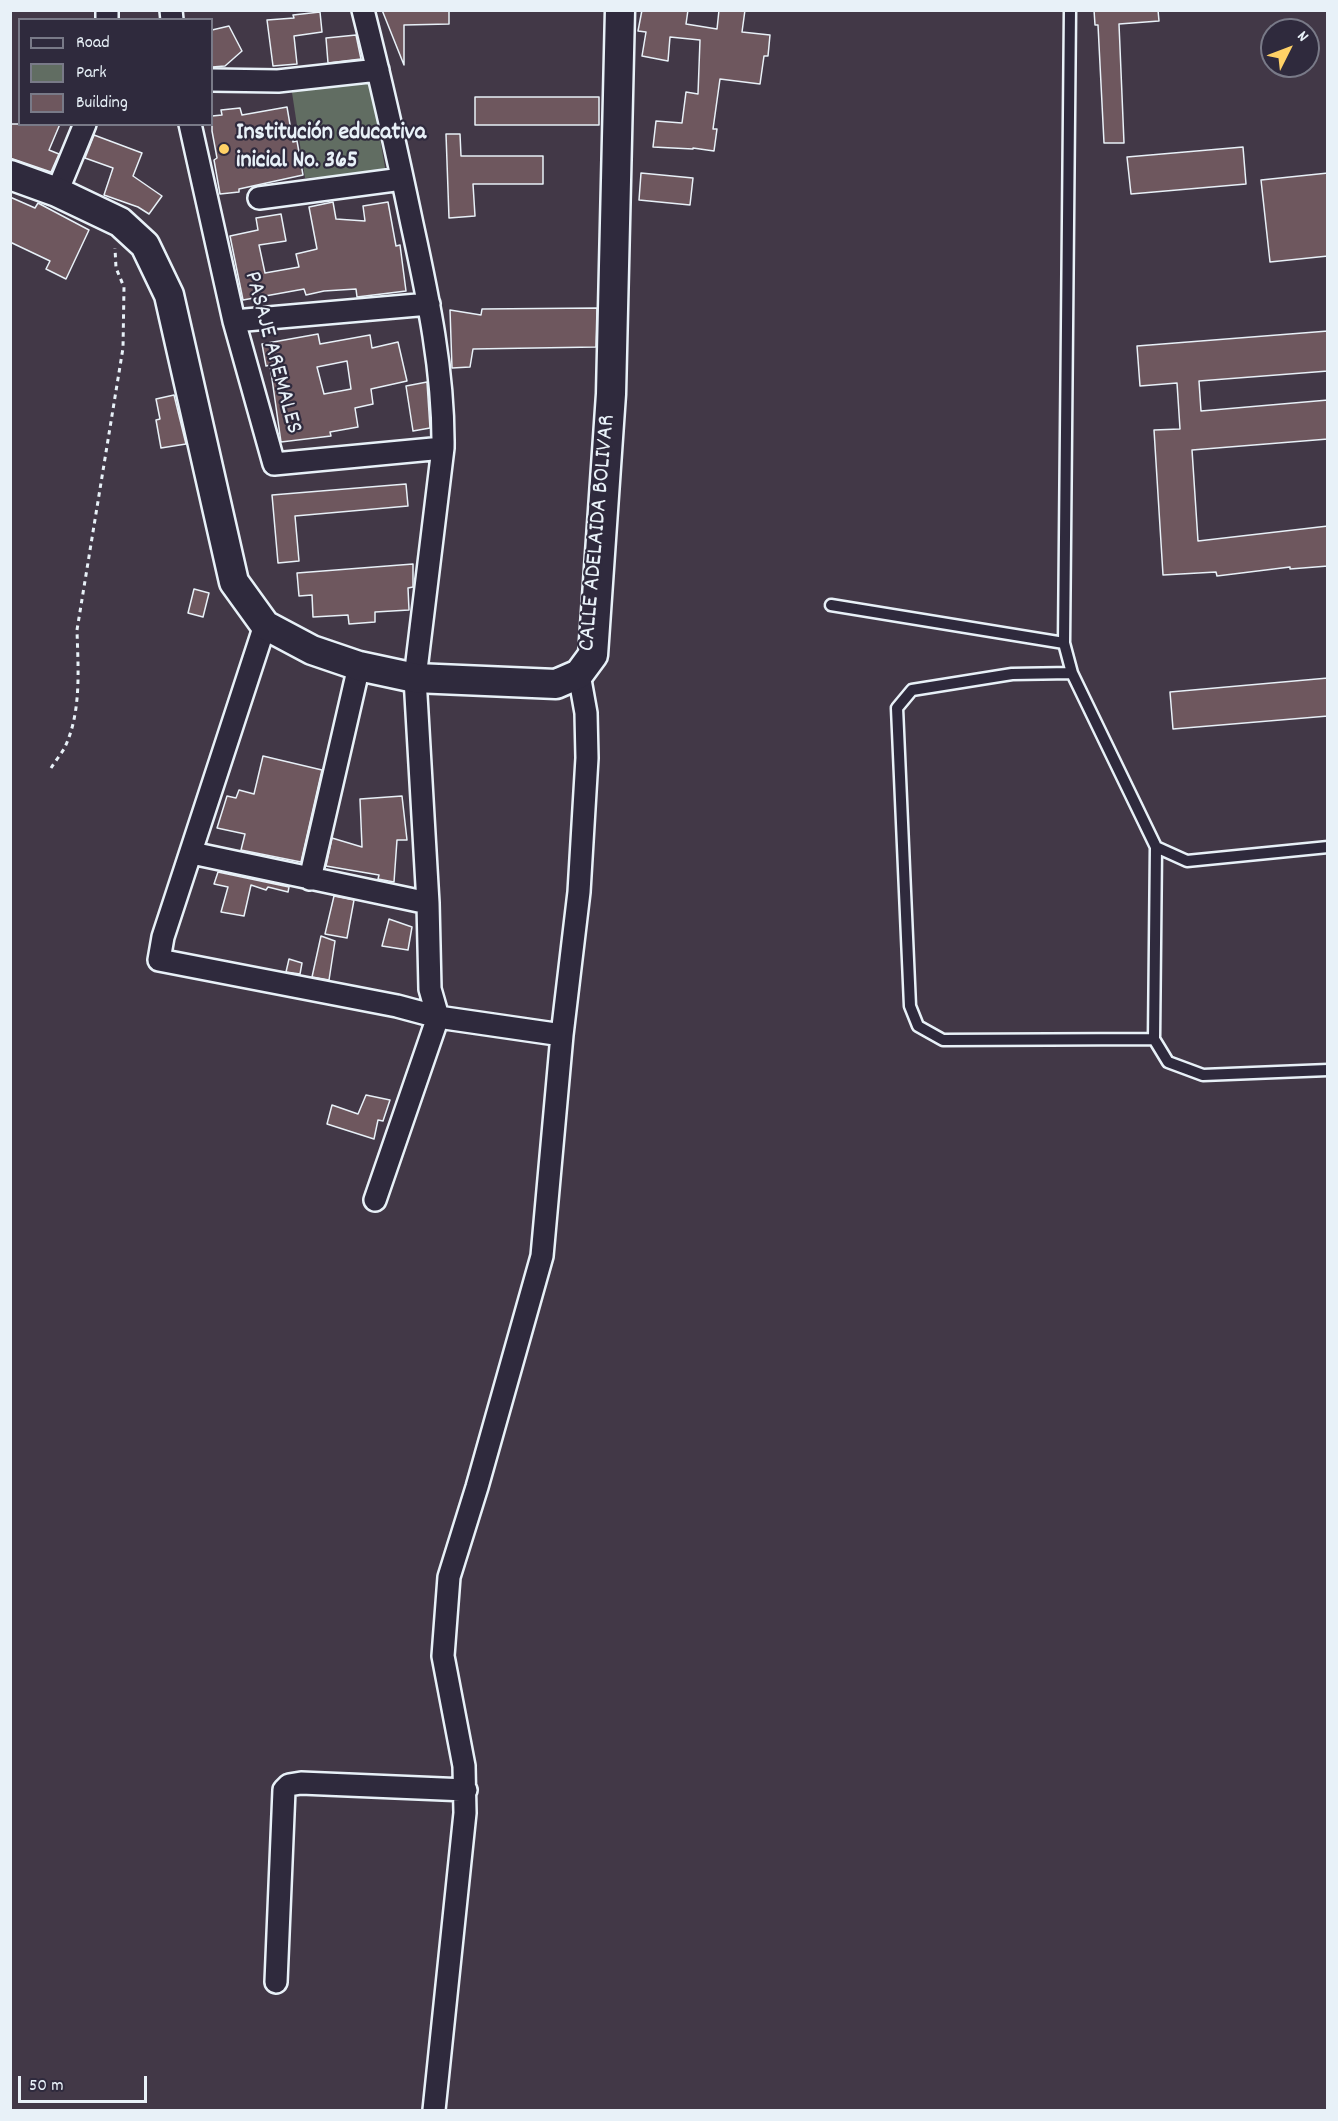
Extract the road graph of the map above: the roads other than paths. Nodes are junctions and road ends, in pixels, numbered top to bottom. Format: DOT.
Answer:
graph roads {
  1 [pos="363,10"];
  2 [pos="620,10"];
  3 [pos="1070,10"];
  4 [pos="378,70"];
  5 [pos="213,80"];
  6 [pos="84,126"];
  7 [pos="190,126"];
  8 [pos="10,175"];
  9 [pos="402,179"];
  10 [pos="57,192"];
  11 [pos="259,198"];
  12 [pos="429,304"];
  13 [pos="234,321"];
  14 [pos="443,448"];
  15 [pos="831,605"];
  16 [pos="265,625"];
  17 [pos="1064,643"];
  18 [pos="359,666"];
  19 [pos="1072,673"];
  20 [pos="579,674"];
  21 [pos="415,678"];
  22 [pos="1156,847"];
  23 [pos="1328,847"];
  24 [pos="192,853"];
  25 [pos="310,879"];
  26 [pos="428,903"];
  27 [pos="438,1017"];
  28 [pos="562,1035"];
  29 [pos="1154,1039"];
  30 [pos="1328,1070"];
  31 [pos="375,1200"];
  32 [pos="466,1790"];
  33 [pos="276,1982"];
  34 [pos="434,2110"];
  1 -- 4 [label="street"];
  2 -- 20 [label="main road, CALLE ADELAIDA BOLIVAR"];
  3 -- 17 [label="lane"];
  4 -- 5 [label="street"];
  4 -- 9 [label="street"];
  6 -- 10 [label="street"];
  7 -- 13 [label="street, PASAJE AREMALES"];
  8 -- 10 [label="main road, CALLE ADELAIDA BOLIVAR"];
  9 -- 11 [label="street"];
  9 -- 12 [label="street"];
  10 -- 16 [label="main road, CALLE ADELAIDA BOLIVAR"];
  12 -- 13 [label="street"];
  12 -- 14 [label="street"];
  13 -- 14 [label="street, PASAJE AREMALES"];
  14 -- 21 [label="street"];
  15 -- 17 [label="lane"];
  16 -- 18 [label="main road, CALLE ADELAIDA BOLIVAR"];
  16 -- 24 [label="street"];
  17 -- 19 [label="lane"];
  18 -- 21 [label="main road, CALLE ADELAIDA BOLIVAR"];
  18 -- 25 [label="street"];
  19 -- 22 [label="lane"];
  19 -- 29 [label="lane"];
  20 -- 21 [label="main road, CALLE ADELAIDA BOLIVAR"];
  20 -- 28 [label="street"];
  21 -- 26 [label="street"];
  22 -- 23 [label="lane"];
  22 -- 29 [label="lane"];
  24 -- 25 [label="street"];
  24 -- 27 [label="street"];
  25 -- 26 [label="street"];
  26 -- 27 [label="street"];
  27 -- 28 [label="street"];
  27 -- 31 [label="street"];
  28 -- 32 [label="street"];
  29 -- 30 [label="lane"];
  32 -- 33 [label="street"];
  32 -- 34 [label="street"];
}
